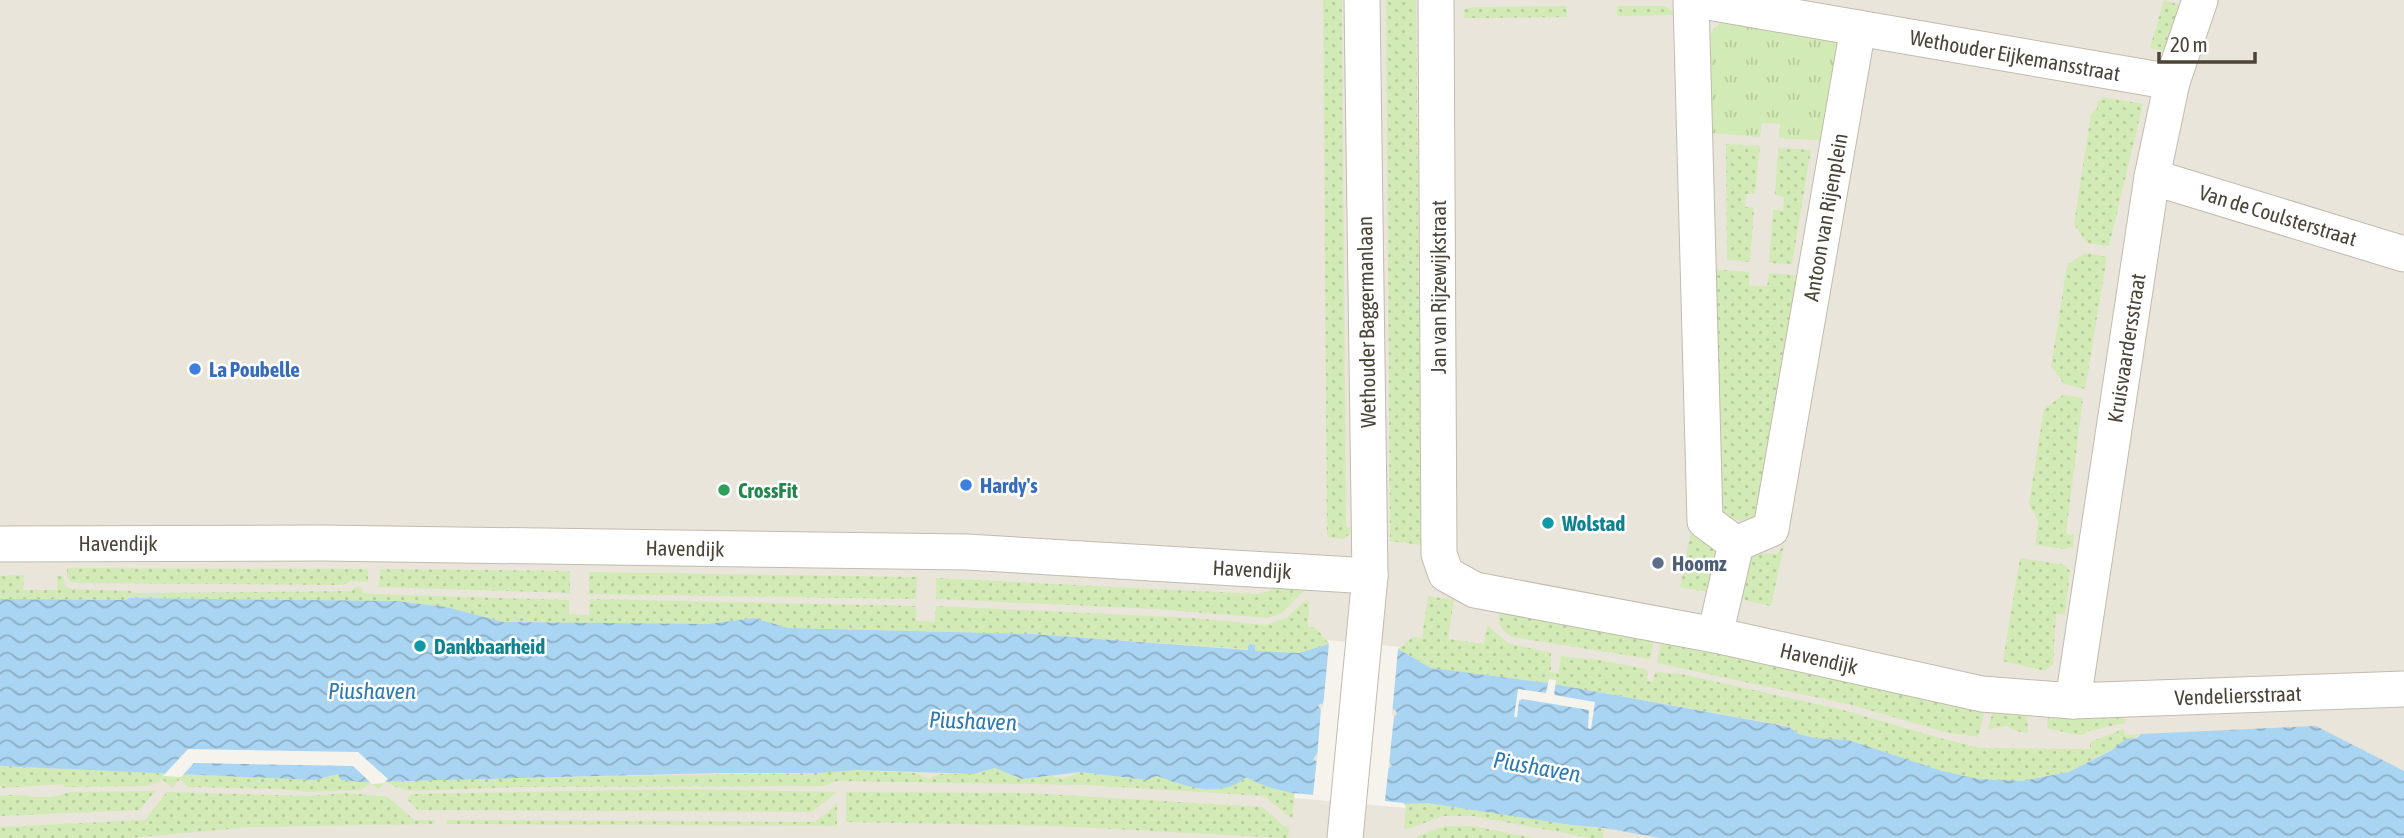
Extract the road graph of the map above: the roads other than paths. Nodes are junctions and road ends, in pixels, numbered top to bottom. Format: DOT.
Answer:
graph roads {
  1 [pos="1362,0"];
  2 [pos="1436,0"];
  3 [pos="1690,0"];
  4 [pos="1698,0"];
  5 [pos="2200,0"];
  6 [pos="1858,28"];
  7 [pos="2172,82"];
  8 [pos="2152,177"];
  9 [pos="2404,254"];
  10 [pos="0,544"];
  11 [pos="1736,544"];
  12 [pos="1446,574"];
  13 [pos="1370,576"];
  14 [pos="1715,635"];
  15 [pos="2404,689"];
  16 [pos="2073,701"];
  17 [pos="1346,830"];
  1 -- 13 [label="street, Wethouder Baggermanlaan"];
  2 -- 12 [label="street, Jan van Rijzewijkstraat"];
  3 -- 11 [label="street"];
  4 -- 6 [label="street"];
  5 -- 7 [label="street, Kruisvaardersstraat"];
  6 -- 7 [label="street, Wethouder Eijkemansstraat"];
  6 -- 11 [label="street, Antoon van Rijenplein"];
  7 -- 8 [label="street, Kruisvaardersstraat"];
  8 -- 9 [label="street, Van de Coulsterstraat"];
  8 -- 16 [label="street, Kruisvaardersstraat"];
  10 -- 13 [label="street, Havendijk"];
  11 -- 14 [label="street"];
  12 -- 14 [label="street, Havendijk"];
  13 -- 17 [label="street, Wethouder Baggermanlaan"];
  14 -- 16 [label="street, Havendijk"];
  15 -- 16 [label="street, Vendeliersstraat"];
}
